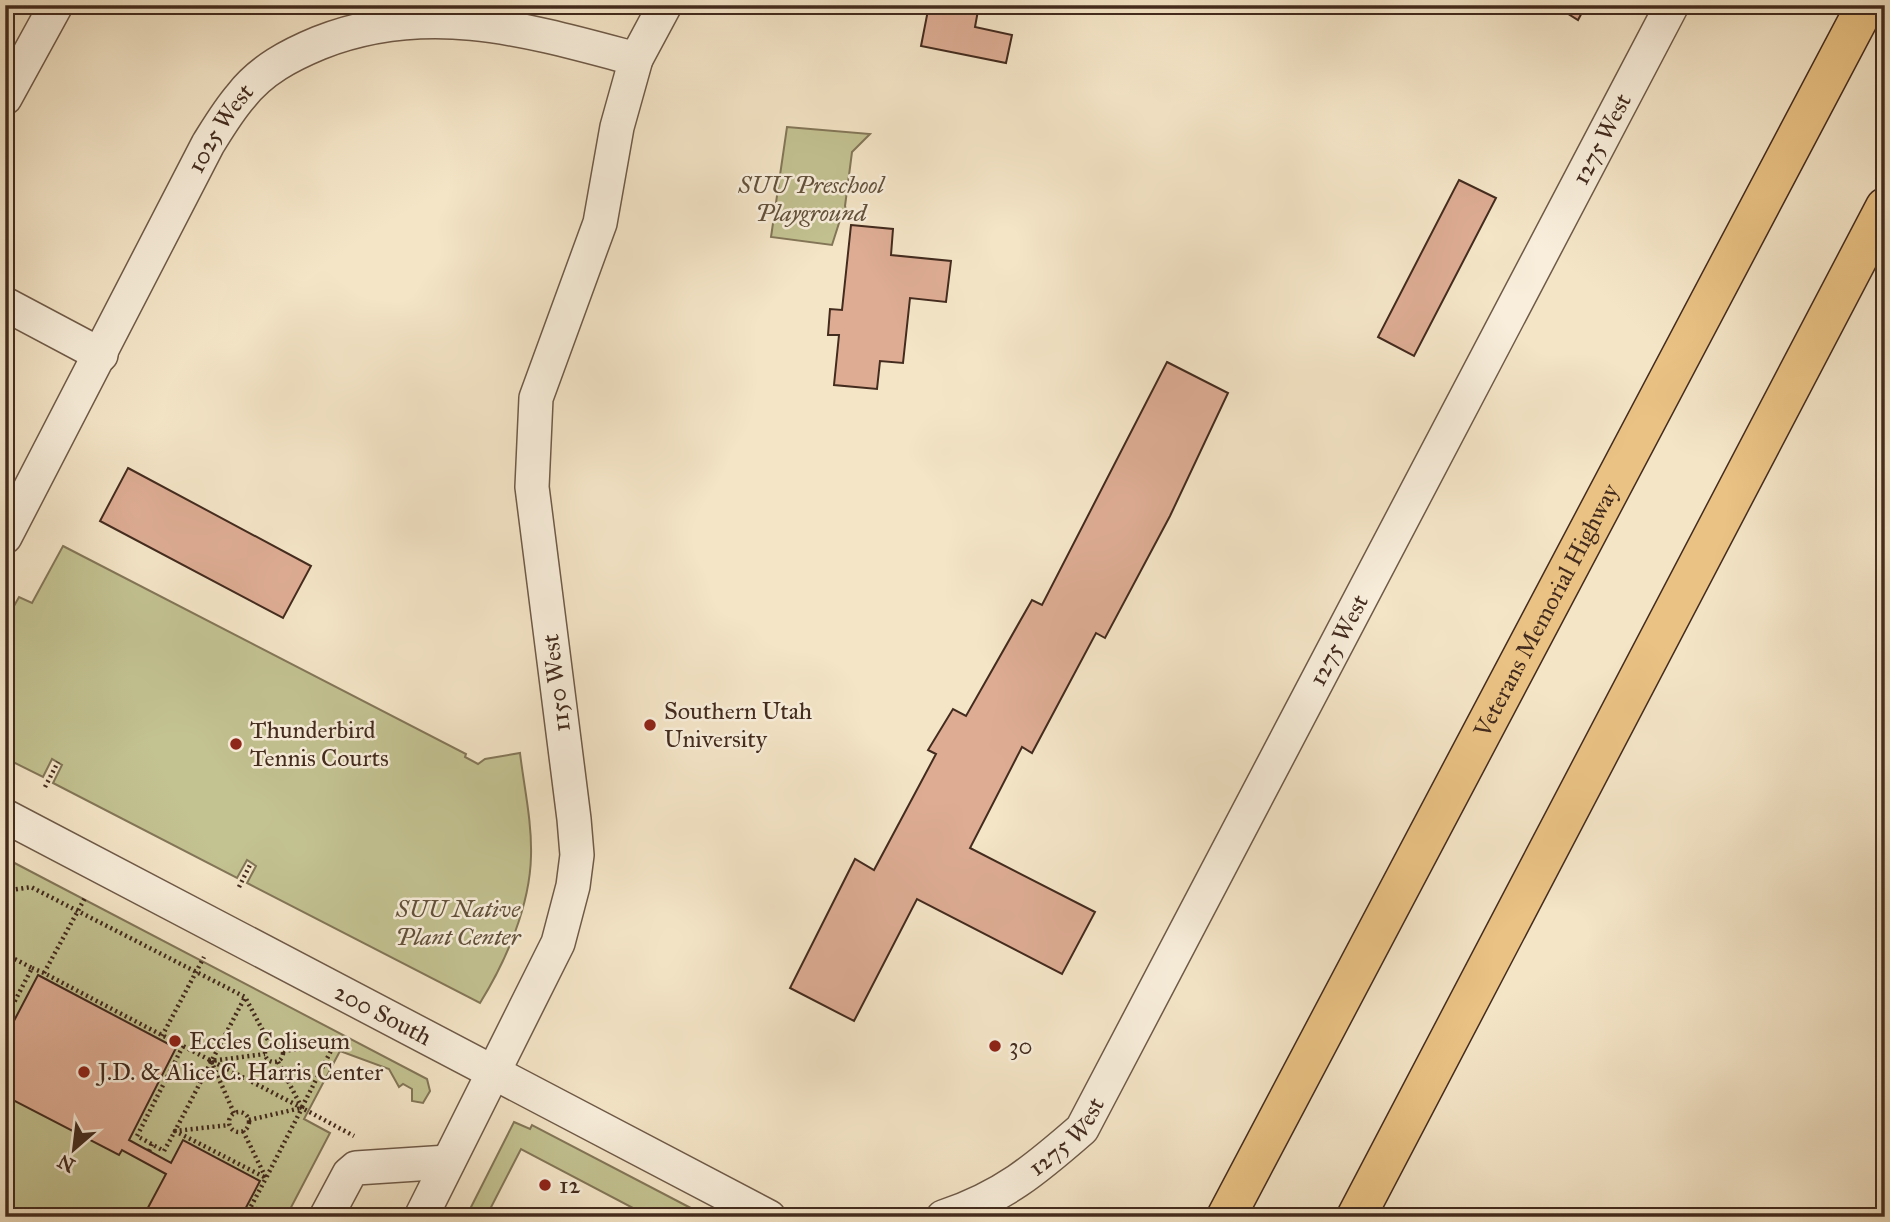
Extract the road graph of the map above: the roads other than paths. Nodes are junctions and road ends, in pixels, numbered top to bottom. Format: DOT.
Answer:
graph roads {
  1 [pos="55,5"];
  2 [pos="665,5"];
  3 [pos="1672,5"];
  4 [pos="1866,5"];
  5 [pos="447,12"];
  6 [pos="636,59"];
  7 [pos="5,98"];
  8 [pos="1885,207"];
  9 [pos="5,304"];
  10 [pos="101,355"];
  11 [pos="5,537"];
  12 [pos="5,816"];
  13 [pos="494,1072"];
  14 [pos="448,1162"];
  15 [pos="769,1216"];
  16 [pos="326,1217"];
  17 [pos="421,1217"];
  18 [pos="943,1217"];
  19 [pos="1226,1217"];
  20 [pos="1356,1217"];
  1 -- 7 [label="street"];
  2 -- 6 [label="street, 1150 West"];
  3 -- 18 [label="street, 1275 West"];
  4 -- 19 [label="highway, Veterans Memorial Highway"];
  5 -- 6 [label="street, 1025 West"];
  5 -- 10 [label="street, 1025 West"];
  6 -- 13 [label="street, 1150 West"];
  8 -- 20 [label="highway"];
  9 -- 10 [label="street"];
  10 -- 11 [label="street, 1025 West"];
  12 -- 13 [label="street, 200 South"];
  13 -- 14 [label="street, 1150 West"];
  13 -- 15 [label="street, 200 South"];
  14 -- 16 [label="street"];
  14 -- 17 [label="street, 1150 West"];
}
